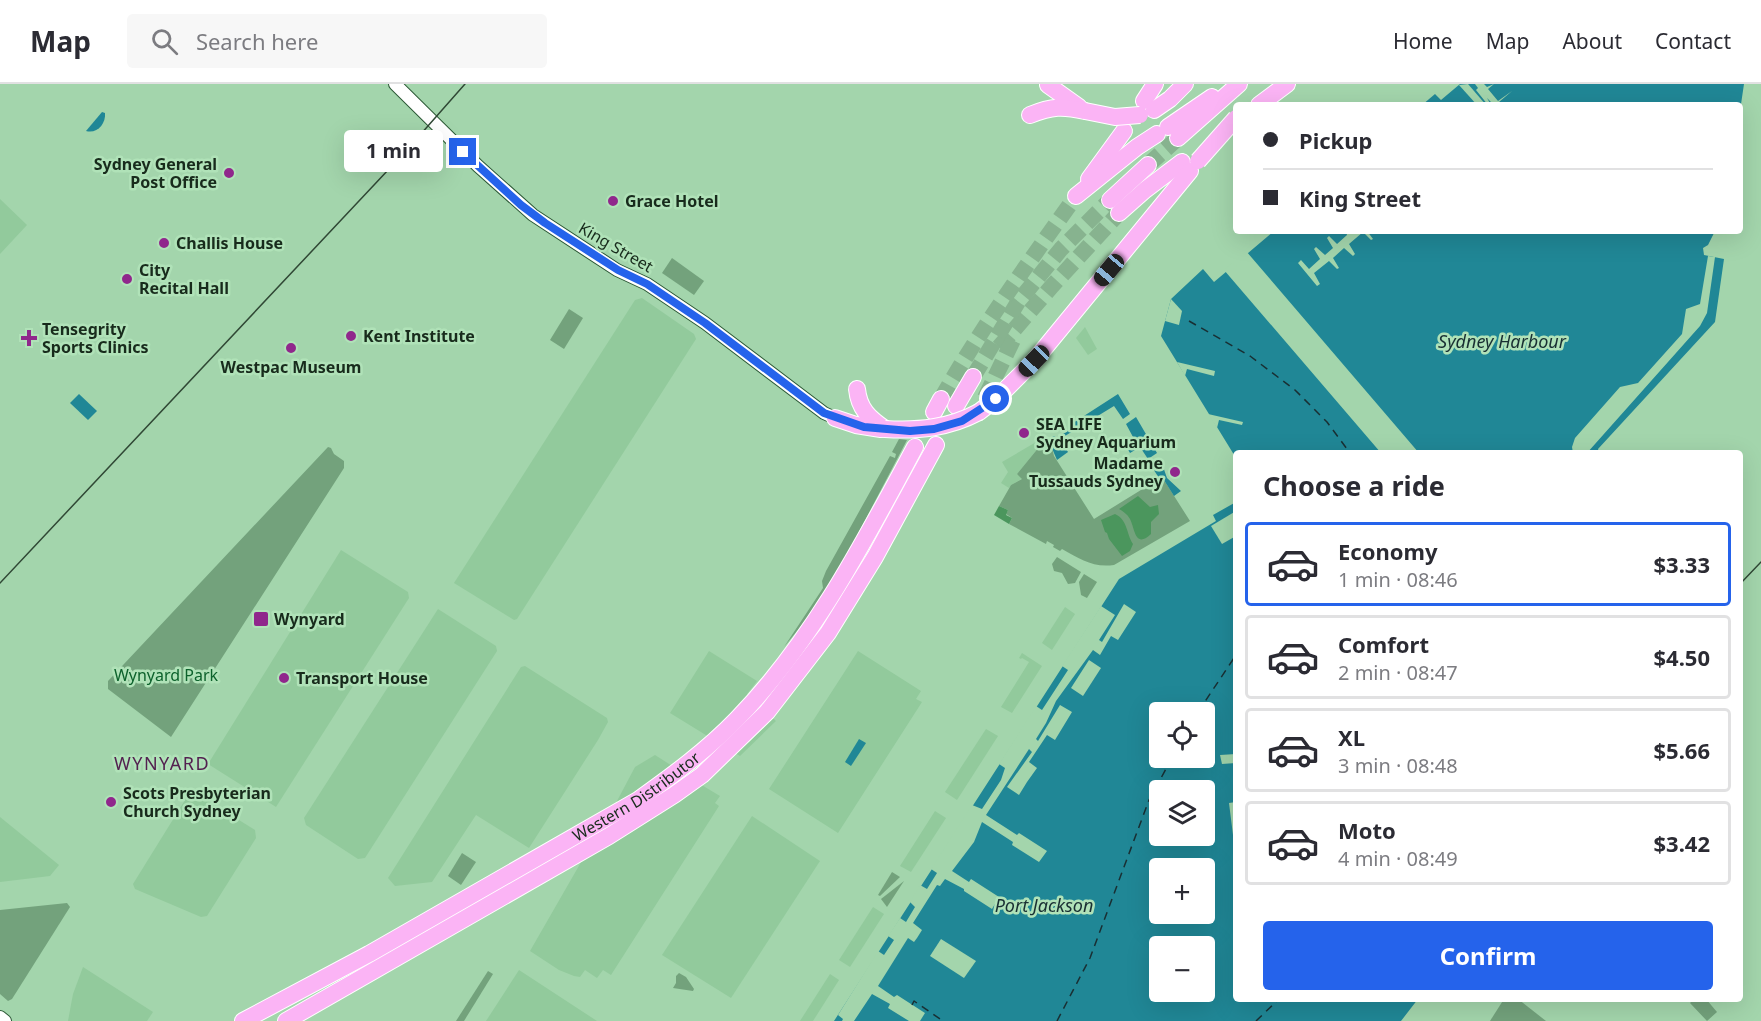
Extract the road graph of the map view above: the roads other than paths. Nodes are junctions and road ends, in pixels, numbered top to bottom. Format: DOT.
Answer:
graph roads {
  1 [pos="395,84"];
  2 [pos="1155,84"];
  3 [pos="1185,84"];
  4 [pos="1267,84"];
  5 [pos="1287,84"];
  6 [pos="1048,85"];
  7 [pos="1232,86"];
  8 [pos="1250,102"];
  9 [pos="1263,102"];
  10 [pos="1146,108"];
  11 [pos="1085,111"];
  12 [pos="1030,115"];
  13 [pos="1233,121"];
  14 [pos="1124,131"];
  15 [pos="1148,165"];
  16 [pos="1190,165"];
  17 [pos="973,376"];
  18 [pos="856,389"];
  19 [pos="944,406"];
  20 [pos="836,418"];
  21 [pos="885,429"];
  22 [pos="936,445"];
  23 [pos="915,447"];
  24 [pos="0,1017"];
  25 [pos="5,1021"];
  26 [pos="243,1021"];
  27 [pos="286,1021"];
  1 -- 20 [label="main road, King Street"];
  2 -- 10 [label="highway"];
  3 -- 10 [label="highway"];
  4 -- 8 [label="highway"];
  5 -- 9 [label="highway"];
  6 -- 11 [label="highway"];
  7 -- 14 [label="highway"];
  10 -- 11 [label="highway, bridge"];
  11 -- 12 [label="highway"];
  13 -- 16 [label="highway, bridge"];
  15 -- 16 [label="highway"];
  16 -- 21 [label="highway, bridge"];
  17 -- 19 [label="highway"];
  18 -- 21 [label="highway"];
  20 -- 21 [label="highway"];
  22 -- 27 [label="highway, Western Distributor"];
  23 -- 26 [label="highway, Western Distributor"];
  24 -- 25 [label="main road"];
}
